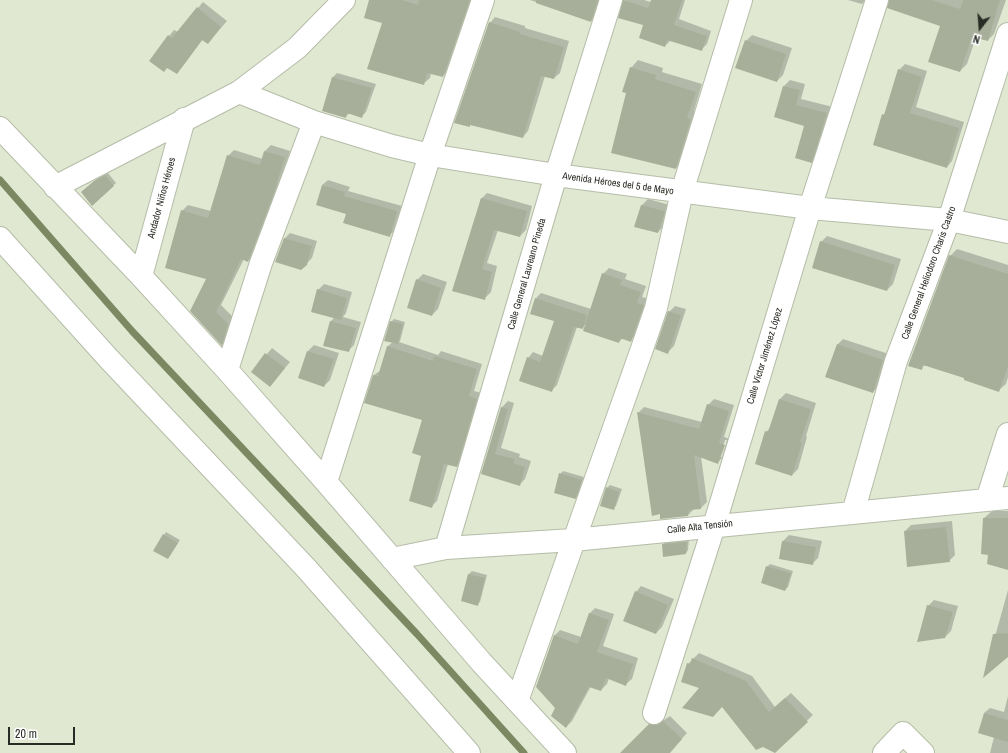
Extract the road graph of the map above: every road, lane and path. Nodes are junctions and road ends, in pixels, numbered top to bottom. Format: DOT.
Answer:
graph roads {
  1 [pos="344,0"];
  2 [pos="483,0"];
  3 [pos="611,0"];
  4 [pos="741,0"];
  5 [pos="877,0"];
  6 [pos="1008,34"];
  7 [pos="238,92"];
  8 [pos="184,120"];
  9 [pos="314,122"];
  10 [pos="0,128"];
  11 [pos="430,155"];
  12 [pos="556,175"];
  13 [pos="55,187"];
  14 [pos="682,192"];
  15 [pos="810,208"];
  16 [pos="949,220"];
  17 [pos="1008,232"];
  18 [pos="0,238"];
  19 [pos="140,276"];
  20 [pos="227,370"];
  21 [pos="1008,434"];
  22 [pos="326,482"];
  23 [pos="1008,498"];
  24 [pos="987,500"];
  25 [pos="853,513"];
  26 [pos="714,526"];
  27 [pos="573,540"];
  28 [pos="446,548"];
  29 [pos="392,559"];
  30 [pos="517,701"];
  31 [pos="654,713"];
  32 [pos="469,753"];
  33 [pos="565,753"];
  34 [pos="884,753"];
  35 [pos="923,753"];
  1 -- 7 [label="street"];
  2 -- 11 [label="street"];
  3 -- 12 [label="street, Calle General Laureano Pineda"];
  4 -- 14 [label="street"];
  5 -- 15 [label="street, Calle Víctor Jiménez López"];
  6 -- 16 [label="street, Calle General Heliodoro Charis Castro"];
  7 -- 8 [label="street"];
  7 -- 9 [label="street, Avenida Héroes del 5 de Mayo"];
  8 -- 13 [label="street"];
  8 -- 19 [label="street, Andador Niños Héroes"];
  9 -- 11 [label="street, Avenida Héroes del 5 de Mayo"];
  9 -- 20 [label="street"];
  10 -- 13 [label="street"];
  11 -- 12 [label="street, Avenida Héroes del 5 de Mayo"];
  11 -- 22 [label="street"];
  12 -- 14 [label="street, Avenida Héroes del 5 de Mayo"];
  12 -- 28 [label="street, Calle General Laureano Pineda"];
  13 -- 19 [label="street"];
  14 -- 15 [label="street, Avenida Héroes del 5 de Mayo"];
  14 -- 27 [label="street"];
  15 -- 16 [label="street, Avenida Héroes del 5 de Mayo"];
  15 -- 26 [label="street, Calle Víctor Jiménez López"];
  16 -- 17 [label="street, Avenida Héroes del 5 de Mayo"];
  16 -- 25 [label="street, Calle General Heliodoro Charis Castro"];
  18 -- 32 [label="street"];
  19 -- 20 [label="street"];
  20 -- 22 [label="street"];
  21 -- 24 [label="street"];
  22 -- 29 [label="street"];
  23 -- 24 [label="street, Calle Alta Tensión"];
  24 -- 25 [label="street, Calle Alta Tensión"];
  25 -- 26 [label="street, Calle Alta Tensión"];
  26 -- 27 [label="street, Calle Alta Tensión"];
  26 -- 31 [label="street, Calle Víctor Jiménez López"];
  27 -- 28 [label="street, Calle Alta Tensión"];
  27 -- 30 [label="street"];
  28 -- 29 [label="street, Calle Alta Tensión"];
  29 -- 30 [label="street"];
  30 -- 33 [label="street"];
  34 -- 35 [label="street"];
}
